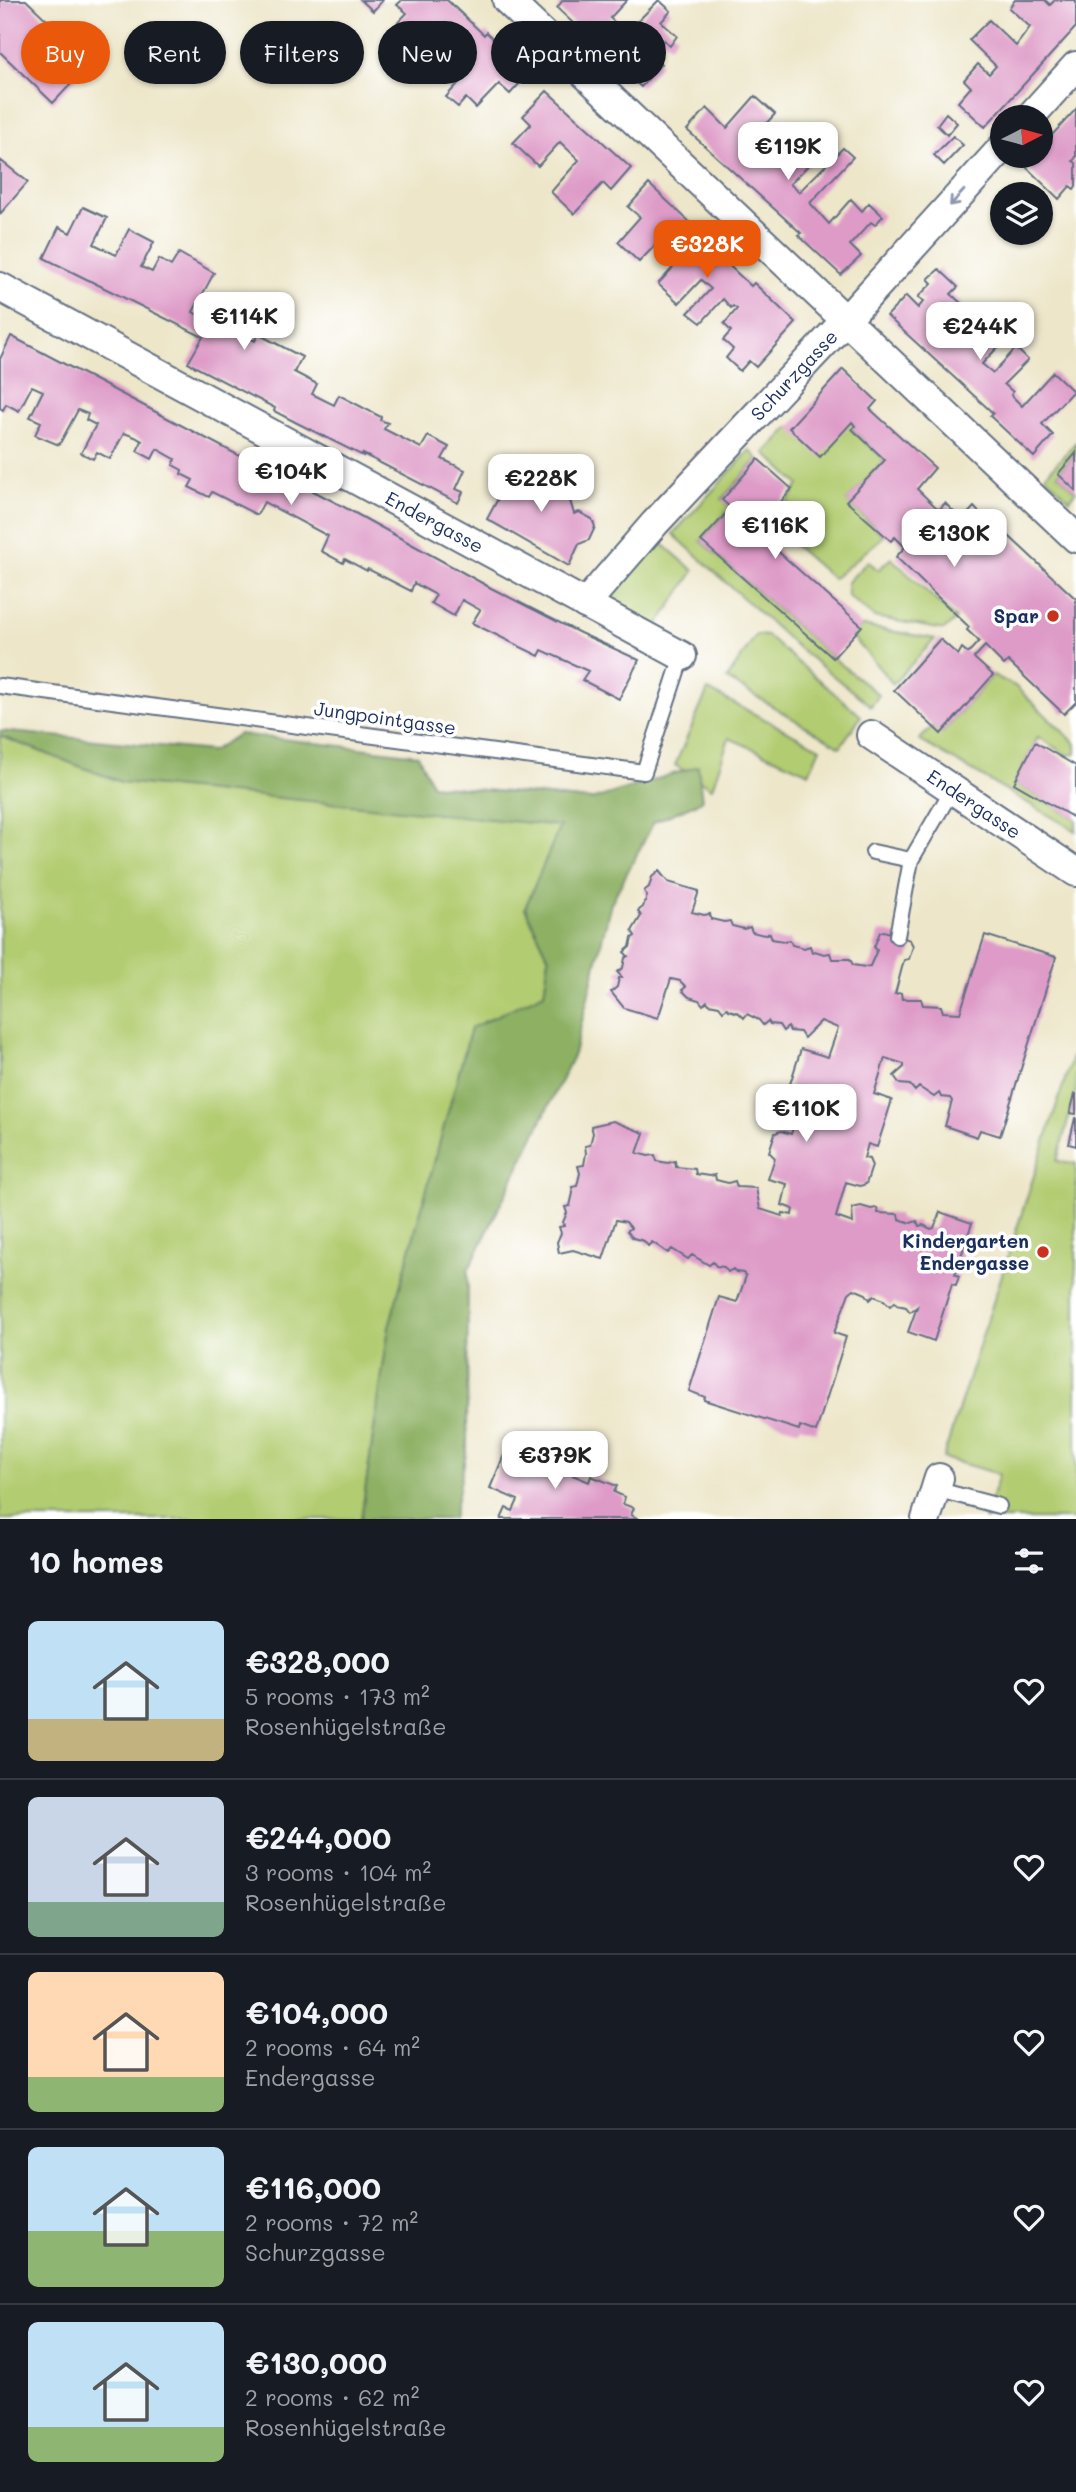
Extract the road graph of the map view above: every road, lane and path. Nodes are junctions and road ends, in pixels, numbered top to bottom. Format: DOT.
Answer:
graph roads {
  1 [pos="508,0"];
  2 [pos="1076,66"];
  3 [pos="1041,105"];
  4 [pos="990,161"];
  5 [pos="0,287"];
  6 [pos="845,321"];
  7 [pos="1076,538"];
  8 [pos="585,604"];
  9 [pos="682,656"];
  10 [pos="0,686"];
  11 [pos="871,735"];
  12 [pos="952,790"];
  13 [pos="873,852"];
  14 [pos="911,860"];
  15 [pos="1076,872"];
  16 [pos="897,936"];
  17 [pos="937,1483"];
  18 [pos="999,1506"];
  19 [pos="926,1519"];
  1 -- 6 [label="street"];
  2 -- 3 [label="street"];
  4 -- 6 [label="street, Schurzgasse, one-way"];
  5 -- 8 [label="street, Endergasse"];
  6 -- 7 [label="street"];
  6 -- 8 [label="street, Schurzgasse"];
  8 -- 9 [label="street, Endergasse"];
  9 -- 10 [label="lane, Jungpointgasse"];
  11 -- 12 [label="street, Endergasse"];
  12 -- 14 [label="lane"];
  12 -- 15 [label="street, Endergasse"];
  13 -- 14 [label="lane"];
  14 -- 16 [label="lane"];
  17 -- 18 [label="lane"];
  17 -- 19 [label="street"];
}
